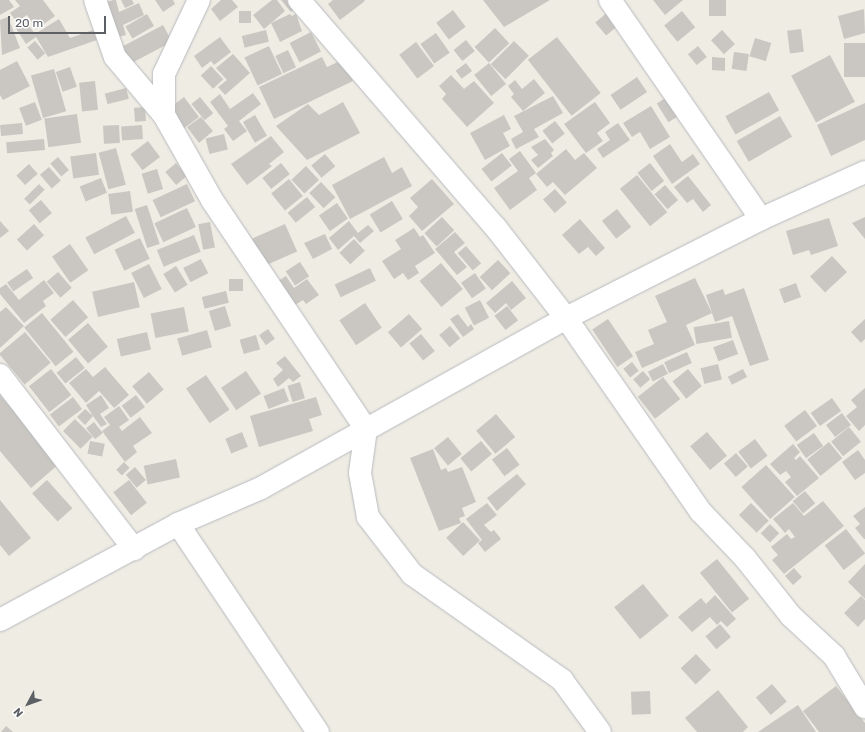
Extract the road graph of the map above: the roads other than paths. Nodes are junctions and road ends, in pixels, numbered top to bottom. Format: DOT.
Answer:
graph roads {
  1 [pos="95,0"];
  2 [pos="199,0"];
  3 [pos="299,0"];
  4 [pos="610,0"];
  5 [pos="164,115"];
  6 [pos="865,172"];
  7 [pos="761,219"];
  8 [pos="566,318"];
  9 [pos="0,375"];
  10 [pos="366,430"];
  11 [pos="178,524"];
  12 [pos="134,549"];
  13 [pos="0,620"];
  14 [pos="865,707"];
  15 [pos="318,732"];
  16 [pos="600,732"];
  1 -- 5 [label="street"];
  2 -- 5 [label="street"];
  3 -- 8 [label="street"];
  4 -- 7 [label="street"];
  5 -- 10 [label="street"];
  6 -- 7 [label="street"];
  7 -- 8 [label="street"];
  8 -- 10 [label="street"];
  8 -- 14 [label="street"];
  9 -- 12 [label="street"];
  10 -- 11 [label="street"];
  10 -- 16 [label="street"];
  11 -- 12 [label="street"];
  11 -- 15 [label="street"];
  12 -- 13 [label="street"];
}
